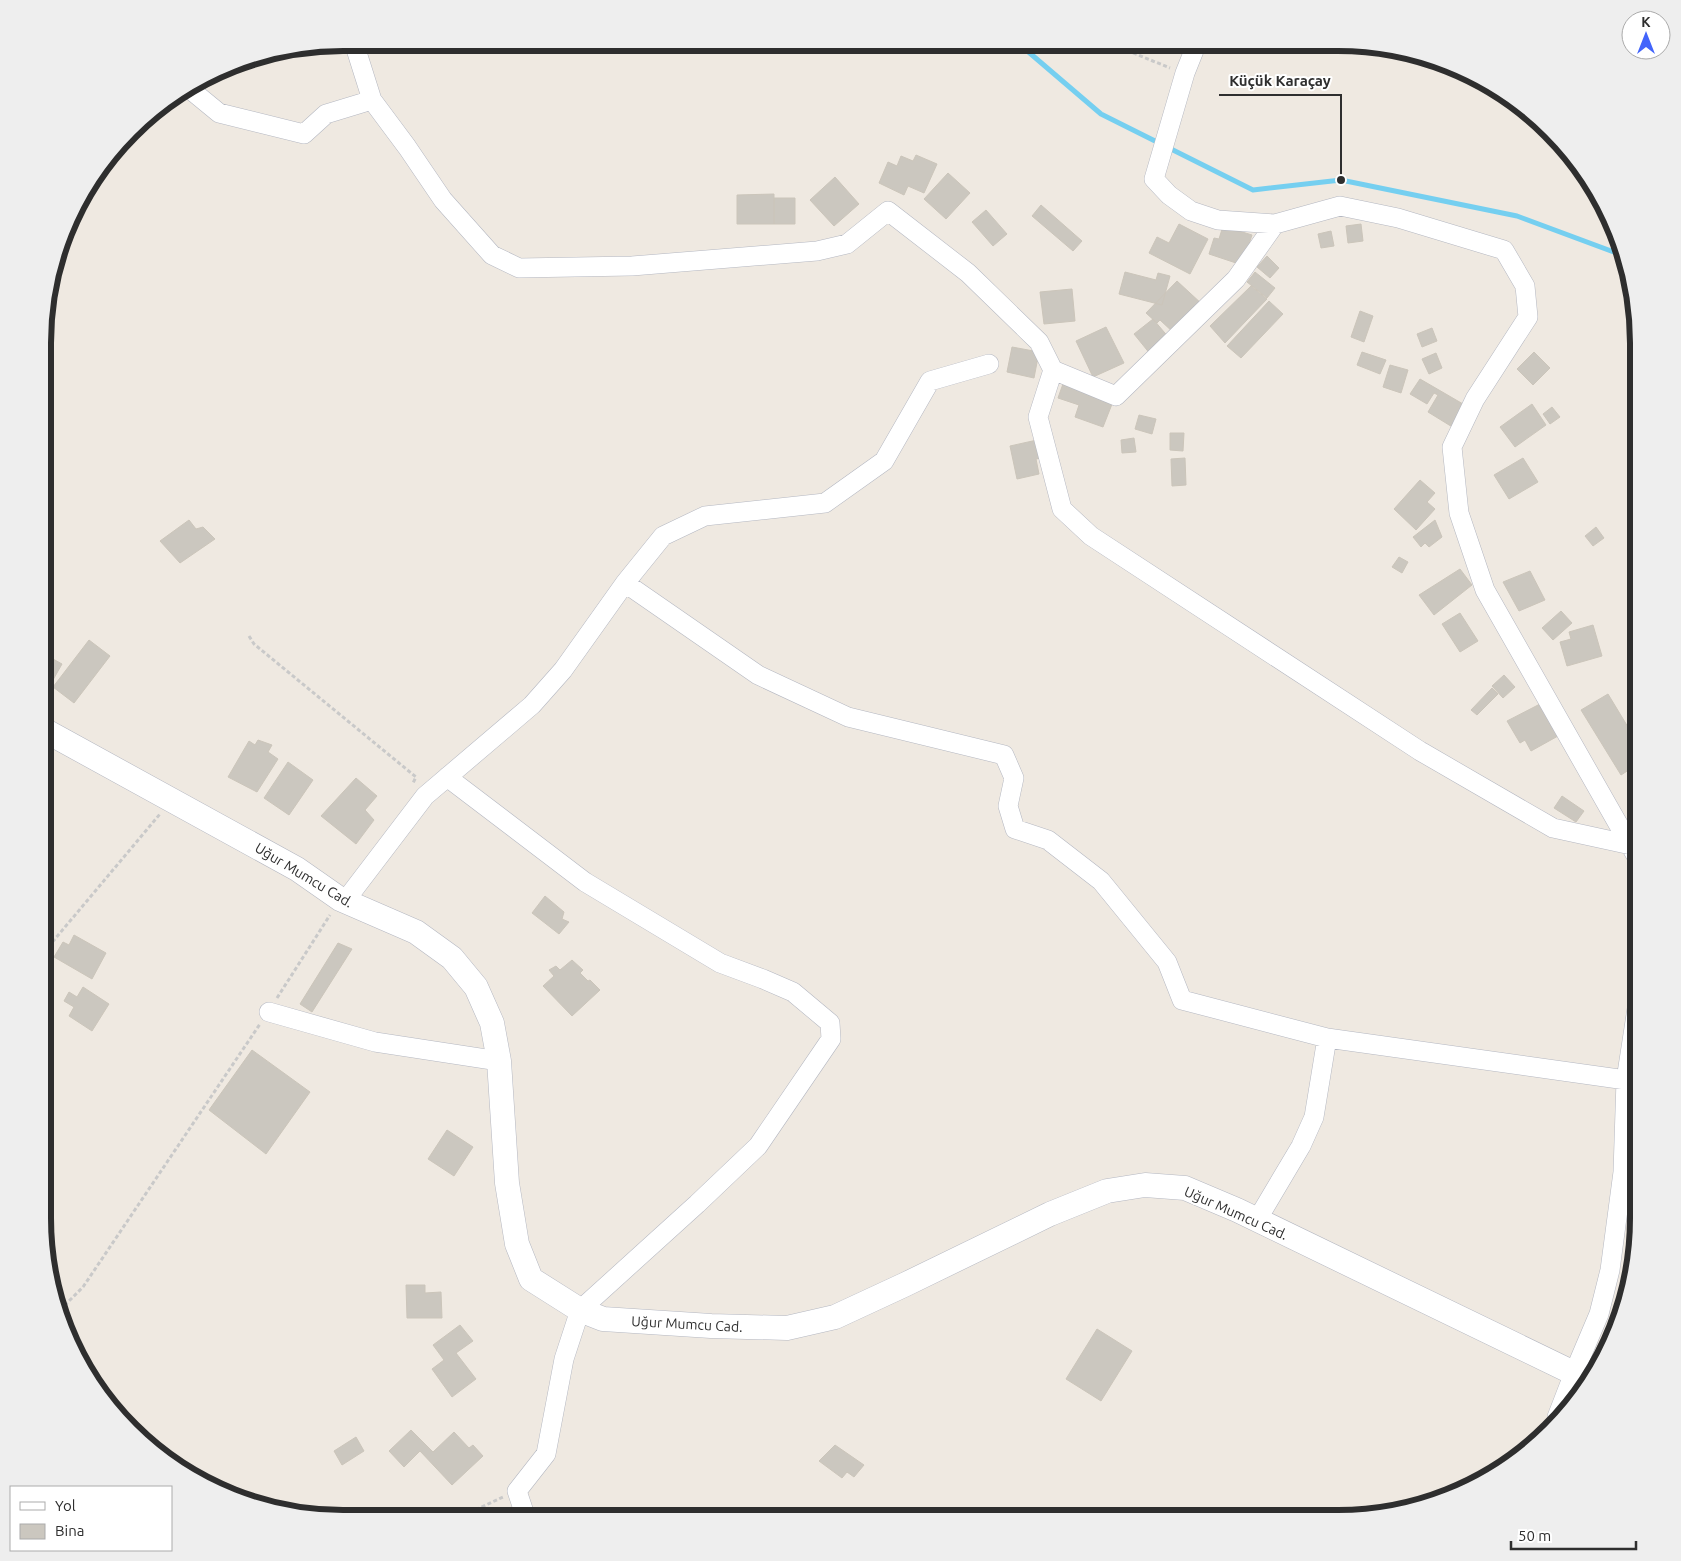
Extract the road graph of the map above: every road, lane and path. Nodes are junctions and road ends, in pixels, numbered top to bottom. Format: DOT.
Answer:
graph roads {
  1 [pos="357,51"];
  2 [pos="1129,51"];
  3 [pos="1194,51"];
  4 [pos="1185,74"];
  5 [pos="194,92"];
  6 [pos="372,100"];
  7 [pos="1274,224"];
  8 [pos="989,364"];
  9 [pos="1053,370"];
  10 [pos="625,583"];
  11 [pos="250,636"];
  12 [pos="51,734"];
  13 [pos="447,777"];
  14 [pos="411,786"];
  15 [pos="172,800"];
  16 [pos="1630,845"];
  17 [pos="1630,851"];
  18 [pos="342,900"];
  19 [pos="51,944"];
  20 [pos="268,1012"];
  21 [pos="1326,1038"];
  22 [pos="1630,1054"];
  23 [pos="498,1061"];
  24 [pos="1626,1080"];
  25 [pos="1630,1154"];
  26 [pos="1630,1178"];
  27 [pos="1257,1220"];
  28 [pos="65,1305"];
  29 [pos="580,1310"];
  30 [pos="1580,1376"];
  31 [pos="1568,1397"];
  32 [pos="517,1491"];
  33 [pos="475,1510"];
  34 [pos="523,1510"];
  1 -- 6 [label="street"];
  2 -- 4 [label="path"];
  3 -- 4 [label="street"];
  4 -- 7 [label="street"];
  5 -- 6 [label="street"];
  6 -- 9 [label="street"];
  7 -- 9 [label="street"];
  7 -- 16 [label="street"];
  8 -- 10 [label="street"];
  9 -- 17 [label="street"];
  10 -- 13 [label="street"];
  10 -- 21 [label="street"];
  11 -- 14 [label="path"];
  12 -- 15 [label="street, Uğur Mumcu Cad."];
  13 -- 18 [label="street"];
  13 -- 29 [label="street"];
  15 -- 18 [label="street, Uğur Mumcu Cad."];
  15 -- 19 [label="path"];
  18 -- 20 [label="path"];
  18 -- 23 [label="street, Uğur Mumcu Cad."];
  20 -- 23 [label="street"];
  20 -- 28 [label="path"];
  21 -- 24 [label="street"];
  21 -- 27 [label="street"];
  22 -- 24 [label="street"];
  23 -- 29 [label="street, Uğur Mumcu Cad."];
  24 -- 25 [label="street"];
  26 -- 30 [label="street"];
  27 -- 29 [label="street, Uğur Mumcu Cad."];
  27 -- 30 [label="street, Uğur Mumcu Cad."];
  29 -- 32 [label="street"];
  30 -- 31 [label="street"];
  32 -- 33 [label="path"];
  32 -- 34 [label="street"];
}
